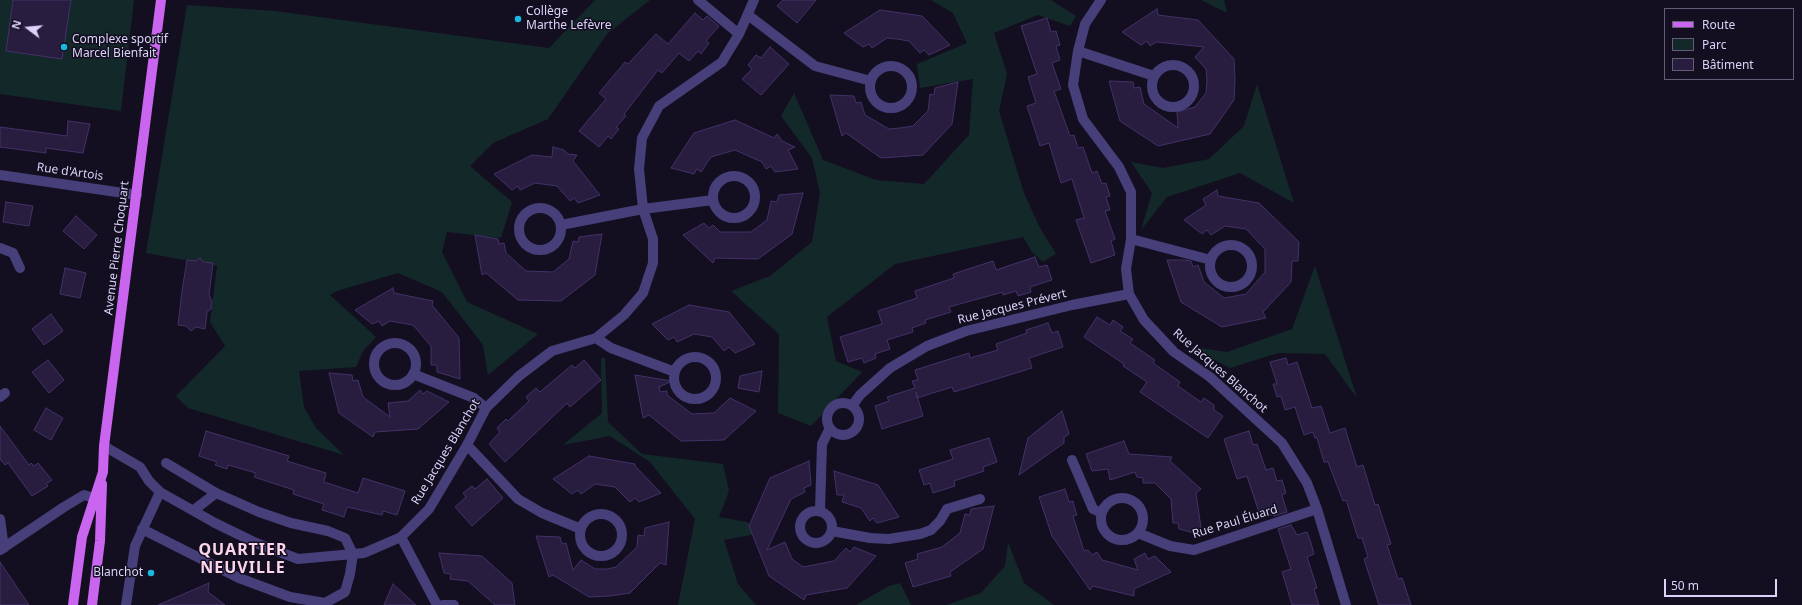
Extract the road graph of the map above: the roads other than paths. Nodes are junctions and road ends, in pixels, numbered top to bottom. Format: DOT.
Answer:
graph roads {
  1 [pos="161,0"];
  2 [pos="698,0"];
  3 [pos="754,0"];
  4 [pos="1101,0"];
  5 [pos="748,15"];
  6 [pos="740,34"];
  7 [pos="1078,50"];
  8 [pos="1154,76"];
  9 [pos="871,81"];
  10 [pos="0,175"];
  11 [pos="137,194"];
  12 [pos="713,200"];
  13 [pos="643,209"];
  14 [pos="561,225"];
  15 [pos="1131,239"];
  16 [pos="0,248"];
  17 [pos="1211,260"];
  18 [pos="20,268"];
  19 [pos="1129,294"];
  20 [pos="596,338"];
  21 [pos="675,372"];
  22 [pos="413,374"];
  23 [pos="852,406"];
  24 [pos="486,408"];
  25 [pos="830,428"];
  26 [pos="467,445"];
  27 [pos="104,446"];
  28 [pos="1072,460"];
  29 [pos="166,463"];
  30 [pos="102,472"];
  31 [pos="160,492"];
  32 [pos="216,493"];
  33 [pos="94,498"];
  34 [pos="980,499"];
  35 [pos="1317,509"];
  36 [pos="194,510"];
  37 [pos="820,511"];
  38 [pos="1102,514"];
  39 [pos="0,519"];
  40 [pos="142,529"];
  41 [pos="580,529"];
  42 [pos="832,531"];
  43 [pos="1138,532"];
  44 [pos="401,536"];
  45 [pos="2,549"];
  46 [pos="353,554"];
  47 [pos="73,605"];
  48 [pos="92,605"];
  49 [pos="126,605"];
  50 [pos="437,605"];
  51 [pos="443,605"];
  52 [pos="454,605"];
  53 [pos="1346,605"];
  1 -- 11 [label="main road, Avenue Pierre Choquart"];
  2 -- 6 [label="street"];
  3 -- 5 [label="street, Rue Jacques Blanchot"];
  4 -- 7 [label="street, Rue Jacques Blanchot"];
  5 -- 6 [label="street, Rue Jacques Blanchot"];
  5 -- 9 [label="street"];
  6 -- 13 [label="street, Rue Jacques Blanchot"];
  7 -- 8 [label="street"];
  7 -- 15 [label="street, Rue Jacques Blanchot"];
  8 -- 8 [label="street"];
  9 -- 9 [label="street"];
  10 -- 11 [label="street, Rue d'Artois"];
  11 -- 27 [label="main road, Avenue Pierre Choquart"];
  12 -- 12 [label="street"];
  12 -- 13 [label="street"];
  13 -- 14 [label="street"];
  13 -- 20 [label="street, Rue Jacques Blanchot"];
  14 -- 14 [label="street"];
  15 -- 17 [label="street"];
  15 -- 19 [label="street, Rue Jacques Blanchot"];
  16 -- 18 [label="street"];
  17 -- 17 [label="street"];
  19 -- 23 [label="street, Rue Jacques Prévert"];
  19 -- 35 [label="street, Rue Jacques Blanchot"];
  20 -- 21 [label="street"];
  20 -- 24 [label="street, Rue Jacques Blanchot"];
  21 -- 21 [label="street"];
  22 -- 22 [label="street"];
  22 -- 24 [label="street"];
  23 -- 25 [label="street"];
  23 -- 25 [label="street"];
  24 -- 26 [label="street, Rue Jacques Blanchot"];
  25 -- 37 [label="street"];
  26 -- 41 [label="street"];
  26 -- 44 [label="street, Rue Jacques Blanchot"];
  27 -- 30 [label="main road, Avenue Pierre Choquart"];
  27 -- 31 [label="street, Rue Jacques Blanchot"];
  28 -- 38 [label="street"];
  29 -- 32 [label="street"];
  30 -- 33 [label="main road, Avenue Pierre Choquart"];
  30 -- 48 [label="main road"];
  31 -- 36 [label="street, Rue Jacques Blanchot"];
  31 -- 40 [label="street"];
  32 -- 36 [label="street"];
  32 -- 46 [label="street"];
  33 -- 45 [label="street"];
  33 -- 47 [label="main road, Avenue Pierre Choquart"];
  34 -- 42 [label="street"];
  35 -- 43 [label="street, Rue Paul Éluard"];
  35 -- 53 [label="street, Rue Jacques Blanchot"];
  36 -- 46 [label="street, Rue Jacques Blanchot"];
  37 -- 42 [label="street"];
  37 -- 42 [label="street"];
  38 -- 43 [label="street"];
  38 -- 43 [label="street"];
  39 -- 45 [label="street"];
  40 -- 46 [label="street"];
  40 -- 49 [label="street"];
  41 -- 41 [label="street"];
  44 -- 46 [label="street, Rue Jacques Blanchot"];
  44 -- 50 [label="street"];
  51 -- 52 [label="street"];
}
